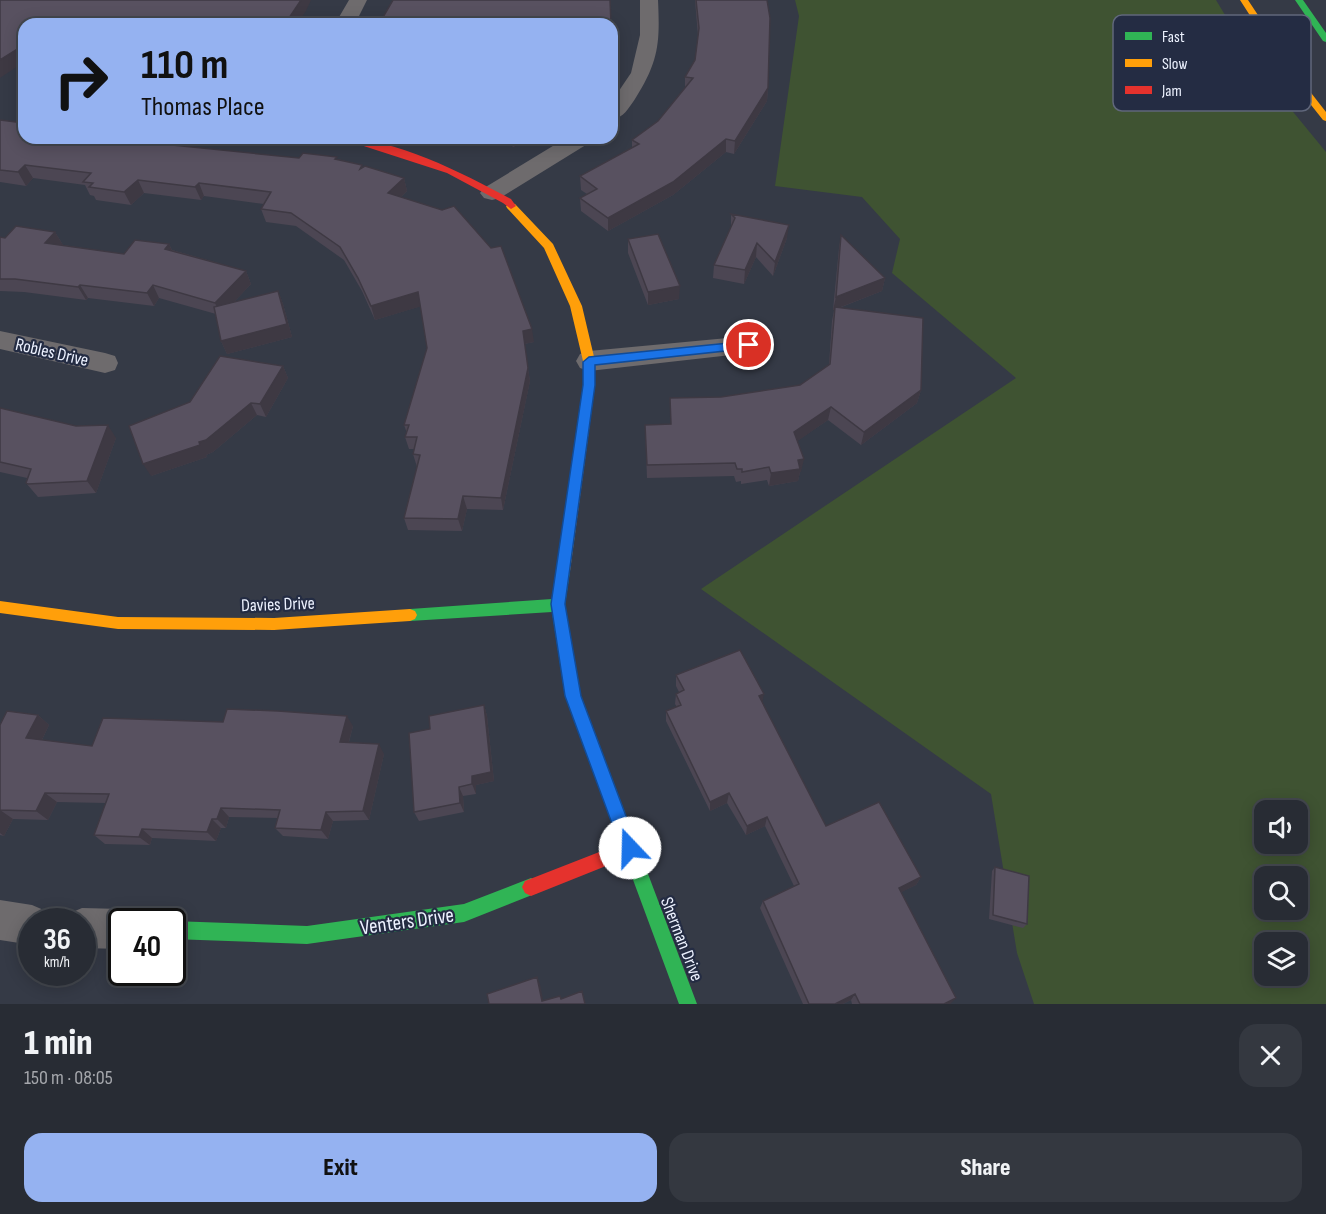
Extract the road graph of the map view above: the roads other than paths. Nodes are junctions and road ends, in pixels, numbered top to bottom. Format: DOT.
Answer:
graph roads {
  1 [pos="358,0"];
  2 [pos="649,0"];
  3 [pos="1244,0"];
  4 [pos="1299,0"];
  5 [pos="1254,15"];
  6 [pos="1309,15"];
  7 [pos="1311,17"];
  8 [pos="348,18"];
  9 [pos="1326,39"];
  10 [pos="1311,99"];
  11 [pos="618,108"];
  12 [pos="1326,118"];
  13 [pos="370,144"];
  14 [pos="571,144"];
  15 [pos="492,193"];
  16 [pos="0,340"];
  17 [pos="749,345"];
  18 [pos="589,362"];
  19 [pos="105,363"];
  20 [pos="558,604"];
  21 [pos="0,607"];
  22 [pos="630,848"];
  23 [pos="0,920"];
  24 [pos="18,923"];
  25 [pos="186,931"];
  26 [pos="688,1004"];
  1 -- 8 [label="street"];
  2 -- 11 [label="street"];
  3 -- 5 [label="street"];
  4 -- 6 [label="street"];
  7 -- 9 [label="street"];
  10 -- 12 [label="street"];
  13 -- 15 [label="street, Sherman Drive"];
  14 -- 15 [label="street"];
  15 -- 18 [label="street, Sherman Drive"];
  16 -- 19 [label="street, Robles Drive"];
  17 -- 18 [label="street"];
  18 -- 20 [label="street, Sherman Drive"];
  20 -- 21 [label="street, Davies Drive"];
  20 -- 22 [label="street, Sherman Drive"];
  22 -- 25 [label="street, Venters Drive"];
  22 -- 26 [label="street, Sherman Drive"];
  23 -- 24 [label="street"];
}
